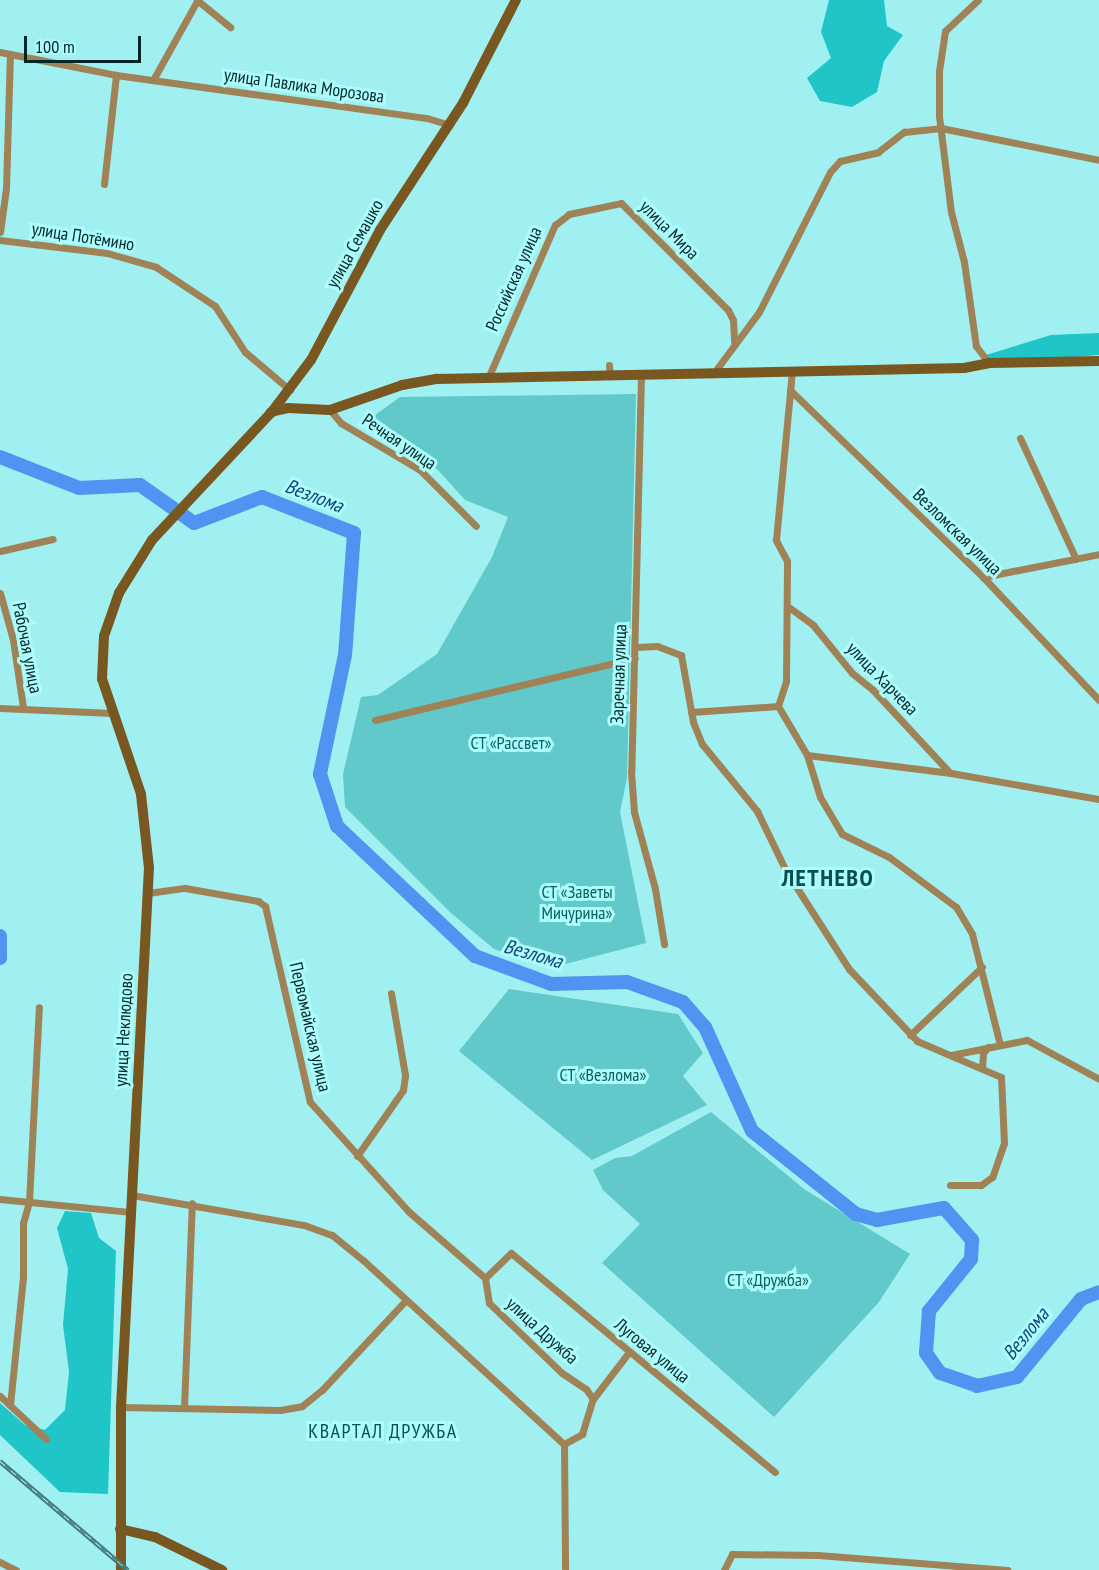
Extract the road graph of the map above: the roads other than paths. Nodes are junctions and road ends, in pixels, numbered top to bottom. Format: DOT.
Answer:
graph roads {
  1 [pos="197,0"];
  2 [pos="516,0"];
  3 [pos="978,0"];
  4 [pos="230,27"];
  5 [pos="0,52"];
  6 [pos="10,54"];
  7 [pos="116,75"];
  8 [pos="153,80"];
  9 [pos="450,125"];
  10 [pos="941,128"];
  11 [pos="1099,160"];
  12 [pos="105,184"];
  13 [pos="621,203"];
  14 [pos="0,232"];
  15 [pos="0,240"];
  16 [pos="734,341"];
  17 [pos="1099,361"];
  18 [pos="989,363"];
  19 [pos="792,372"];
  20 [pos="713,374"];
  21 [pos="641,375"];
  22 [pos="488,378"];
  23 [pos="290,390"];
  24 [pos="790,390"];
  25 [pos="296,409"];
  26 [pos="330,410"];
  27 [pos="271,413"];
  28 [pos="1020,438"];
  29 [pos="476,526"];
  30 [pos="160,530"];
  31 [pos="53,539"];
  32 [pos="0,551"];
  33 [pos="1099,554"];
  34 [pos="1076,559"];
  35 [pos="983,578"];
  36 [pos="0,593"];
  37 [pos="790,608"];
  38 [pos="636,647"];
  39 [pos="635,658"];
  40 [pos="1099,700"];
  41 [pos="778,706"];
  42 [pos="0,708"];
  43 [pos="23,708"];
  44 [pos="691,712"];
  45 [pos="112,713"];
  46 [pos="375,720"];
  47 [pos="807,755"];
  48 [pos="951,773"];
  49 [pos="1099,800"];
  50 [pos="148,893"];
  51 [pos="664,944"];
  52 [pos="982,967"];
  53 [pos="391,993"];
  54 [pos="39,1007"];
  55 [pos="910,1035"];
  56 [pos="1000,1045"];
  57 [pos="988,1047"];
  58 [pos="949,1055"];
  59 [pos="982,1068"];
  60 [pos="1099,1079"];
  61 [pos="357,1156"];
  62 [pos="950,1185"];
  63 [pos="132,1195"];
  64 [pos="0,1200"];
  65 [pos="29,1202"];
  66 [pos="192,1203"];
  67 [pos="131,1212"];
  68 [pos="485,1278"];
  69 [pos="405,1301"];
  70 [pos="629,1352"];
  71 [pos="0,1396"];
  72 [pos="593,1399"];
  73 [pos="10,1405"];
  74 [pos="121,1407"];
  75 [pos="184,1408"];
  76 [pos="46,1440"];
  77 [pos="564,1444"];
  78 [pos="775,1472"];
  79 [pos="120,1529"];
  80 [pos="0,1562"];
  81 [pos="16,1570"];
  82 [pos="121,1570"];
  83 [pos="222,1570"];
  84 [pos="565,1570"];
  85 [pos="724,1570"];
  86 [pos="1007,1570"];
  1 -- 4 [label="street"];
  1 -- 8 [label="street"];
  2 -- 9 [label="main road, улица Семашко"];
  3 -- 10 [label="street"];
  5 -- 6 [label="street, улица Павлика Морозова"];
  6 -- 7 [label="street, улица Павлика Морозова"];
  6 -- 14 [label="street"];
  7 -- 8 [label="street, улица Павлика Морозова"];
  7 -- 12 [label="street"];
  8 -- 9 [label="street, улица Павлика Морозова"];
  9 -- 23 [label="main road, улица Семашко"];
  10 -- 11 [label="street"];
  10 -- 16 [label="street"];
  10 -- 18 [label="street"];
  13 -- 16 [label="street, улица Мира"];
  13 -- 22 [label="street, Российская улица"];
  15 -- 23 [label="street, улица Потёмино"];
  16 -- 20 [label="street"];
  17 -- 18 [label="main road"];
  18 -- 19 [label="main road"];
  19 -- 20 [label="main road"];
  19 -- 24 [label="street"];
  20 -- 21 [label="main road"];
  21 -- 22 [label="main road"];
  21 -- 38 [label="street, Заречная улица"];
  22 -- 26 [label="main road"];
  23 -- 25 [label="main road"];
  23 -- 27 [label="main road, улица Семашко"];
  24 -- 35 [label="street, Везломская улица"];
  24 -- 37 [label="street"];
  25 -- 26 [label="main road"];
  25 -- 27 [label="main road"];
  26 -- 29 [label="street, Речная улица"];
  27 -- 30 [label="main road, улица Семашко"];
  28 -- 34 [label="street"];
  30 -- 45 [label="main road, улица Неклюдово"];
  31 -- 32 [label="street"];
  33 -- 34 [label="street"];
  34 -- 35 [label="street"];
  35 -- 40 [label="street, Везломская улица"];
  36 -- 43 [label="street, Рабочая улица"];
  37 -- 41 [label="street"];
  37 -- 48 [label="street, улица Харчева"];
  38 -- 39 [label="street, Заречная улица"];
  38 -- 44 [label="street"];
  39 -- 46 [label="street"];
  39 -- 51 [label="street, Заречная улица"];
  41 -- 44 [label="street"];
  41 -- 47 [label="street"];
  42 -- 43 [label="street, Рабочая улица"];
  43 -- 45 [label="street, Рабочая улица"];
  44 -- 55 [label="street"];
  45 -- 50 [label="main road, улица Неклюдово"];
  47 -- 48 [label="street"];
  47 -- 52 [label="street"];
  48 -- 49 [label="street"];
  50 -- 61 [label="street, Первомайская улица"];
  50 -- 63 [label="main road, улица Неклюдово"];
  52 -- 55 [label="street"];
  52 -- 56 [label="street"];
  53 -- 61 [label="street"];
  54 -- 65 [label="street"];
  55 -- 58 [label="street"];
  56 -- 57 [label="street"];
  56 -- 60 [label="street"];
  57 -- 58 [label="street"];
  57 -- 59 [label="street"];
  58 -- 59 [label="street"];
  59 -- 62 [label="street"];
  61 -- 68 [label="street, Первомайская улица"];
  63 -- 66 [label="street"];
  63 -- 67 [label="main road, улица Неклюдово"];
  64 -- 65 [label="street"];
  65 -- 67 [label="street"];
  65 -- 73 [label="street"];
  66 -- 69 [label="street"];
  66 -- 75 [label="street"];
  67 -- 74 [label="main road, улица Неклюдово"];
  68 -- 70 [label="street, Луговая улица"];
  68 -- 72 [label="street, улица Дружба"];
  69 -- 75 [label="street"];
  69 -- 77 [label="street"];
  70 -- 72 [label="street"];
  70 -- 78 [label="street, Луговая улица"];
  71 -- 73 [label="street"];
  72 -- 77 [label="street"];
  73 -- 76 [label="street"];
  74 -- 75 [label="street"];
  74 -- 79 [label="main road, улица Неклюдово"];
  77 -- 84 [label="street"];
  79 -- 82 [label="main road, улица Неклюдово"];
  79 -- 83 [label="main road"];
  80 -- 81 [label="street"];
  85 -- 86 [label="street"];
}
